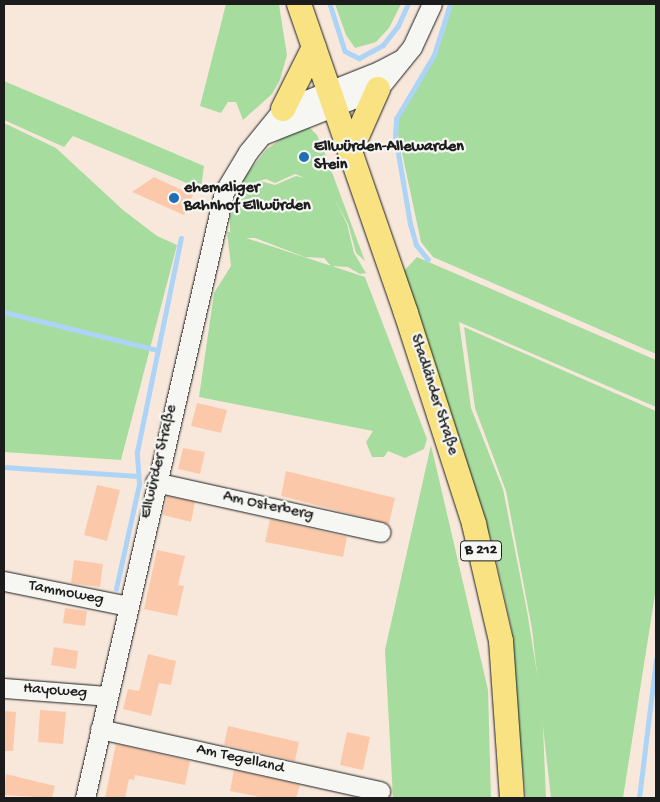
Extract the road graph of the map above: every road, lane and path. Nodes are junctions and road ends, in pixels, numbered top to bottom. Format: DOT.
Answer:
graph roads {
  1 [pos="300,4"];
  2 [pos="432,4"];
  3 [pos="314,47"];
  4 [pos="403,58"];
  5 [pos="378,90"];
  6 [pos="332,99"];
  7 [pos="283,109"];
  8 [pos="261,136"];
  9 [pos="350,152"];
  10 [pos="155,482"];
  11 [pos="381,532"];
  12 [pos="4,581"];
  13 [pos="128,606"];
  14 [pos="4,688"];
  15 [pos="107,696"];
  16 [pos="100,729"];
  17 [pos="380,791"];
  18 [pos="85,798"];
  19 [pos="512,798"];
  1 -- 3 [label="main road, Stadländer Straße / B 212"];
  2 -- 4 [label="street"];
  3 -- 6 [label="main road, Stadländer Straße / B 212"];
  3 -- 7 [label="main road"];
  4 -- 5 [label="street"];
  4 -- 6 [label="street"];
  5 -- 6 [label="street"];
  5 -- 9 [label="main road"];
  6 -- 7 [label="street, Ellwürder Straße"];
  6 -- 8 [label="street, Ellwürder Straße"];
  6 -- 9 [label="main road, Stadländer Straße / B 212"];
  7 -- 8 [label="street, Ellwürder Straße"];
  8 -- 10 [label="street, Ellwürder Straße"];
  9 -- 19 [label="main road, Stadländer Straße / B 212"];
  10 -- 11 [label="street, Am Osterberg"];
  10 -- 13 [label="street, Ellwürder Straße"];
  12 -- 13 [label="street, Tammoweg"];
  13 -- 15 [label="street, Ellwürder Straße"];
  14 -- 15 [label="street, Hayoweg"];
  15 -- 16 [label="street, Ellwürder Straße"];
  16 -- 17 [label="street, Am Tegelland"];
  16 -- 18 [label="street, Ellwürder Straße"];
}
